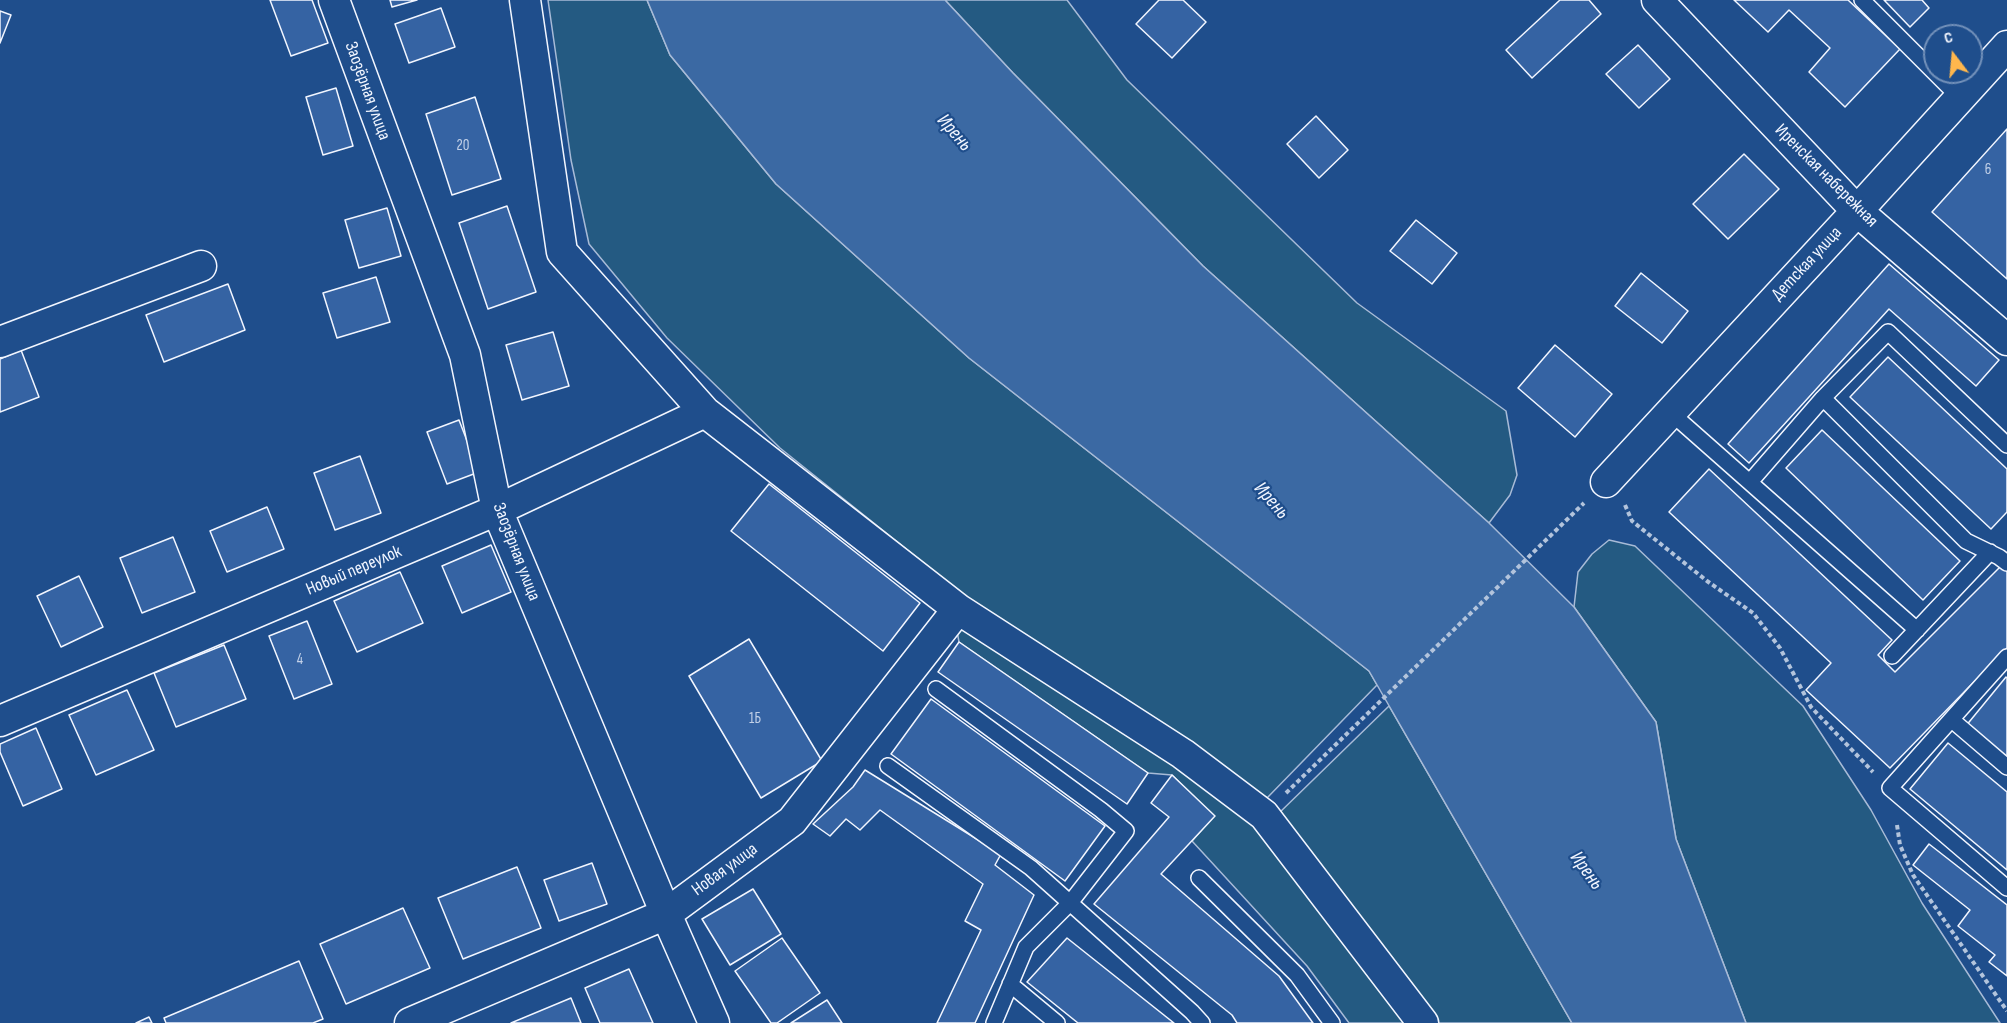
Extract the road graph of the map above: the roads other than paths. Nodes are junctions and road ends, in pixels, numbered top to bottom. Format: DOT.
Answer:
graph roads {
  1 [pos="334,0"];
  2 [pos="525,0"];
  3 [pos="1657,0"];
  4 [pos="1862,0"];
  5 [pos="2007,45"];
  6 [pos="1960,98"];
  7 [pos="1857,211"];
  8 [pos="201,266"];
  9 [pos="2007,340"];
  10 [pos="0,342"];
  11 [pos="1823,398"];
  12 [pos="705,412"];
  13 [pos="1670,412"];
  14 [pos="2007,445"];
  15 [pos="1609,478"];
  16 [pos="1750,483"];
  17 [pos="497,510"];
  18 [pos="1990,552"];
  19 [pos="2007,563"];
  20 [pos="958,609"];
  21 [pos="1917,630"];
  22 [pos="1892,656"];
  23 [pos="2007,657"];
  24 [pos="936,689"];
  25 [pos="1952,720"];
  26 [pos="0,721"];
  27 [pos="888,766"];
  28 [pos="2007,767"];
  29 [pos="1199,878"];
  30 [pos="2007,888"];
  31 [pos="1070,903"];
  32 [pos="666,914"];
  33 [pos="1010,984"];
  34 [pos="410,1023"];
  35 [pos="714,1023"];
  36 [pos="994,1023"];
  37 [pos="1056,1023"];
  38 [pos="1202,1023"];
  39 [pos="1332,1023"];
  40 [pos="1423,1023"];
  1 -- 17 [label="street, Заозёрная улица"];
  2 -- 12 [label="street"];
  3 -- 7 [label="street, Иренская набережная"];
  4 -- 6 [label="lane"];
  5 -- 6 [label="street, Детская улица"];
  6 -- 7 [label="street, Детская улица"];
  7 -- 9 [label="street, Иренская набережная"];
  7 -- 13 [label="street, Детская улица"];
  8 -- 10 [label="street"];
  11 -- 14 [label="lane"];
  11 -- 16 [label="lane"];
  11 -- 18 [label="lane"];
  12 -- 17 [label="street, Новый переулок"];
  12 -- 20 [label="street"];
  13 -- 15 [label="street, Детская улица"];
  13 -- 16 [label="lane"];
  16 -- 21 [label="lane"];
  17 -- 26 [label="street, Новый переулок"];
  17 -- 32 [label="street, Заозёрная улица"];
  18 -- 19 [label="lane"];
  18 -- 21 [label="lane"];
  20 -- 32 [label="street, Новая улица"];
  20 -- 40 [label="street"];
  21 -- 22 [label="lane"];
  23 -- 25 [label="lane"];
  24 -- 31 [label="lane"];
  25 -- 28 [label="lane"];
  25 -- 30 [label="lane"];
  27 -- 31 [label="lane"];
  29 -- 39 [label="lane"];
  31 -- 33 [label="lane"];
  31 -- 38 [label="lane"];
  32 -- 34 [label="street, Новая улица"];
  32 -- 35 [label="street, Заозёрная улица"];
  33 -- 36 [label="lane"];
  33 -- 37 [label="lane"];
}
